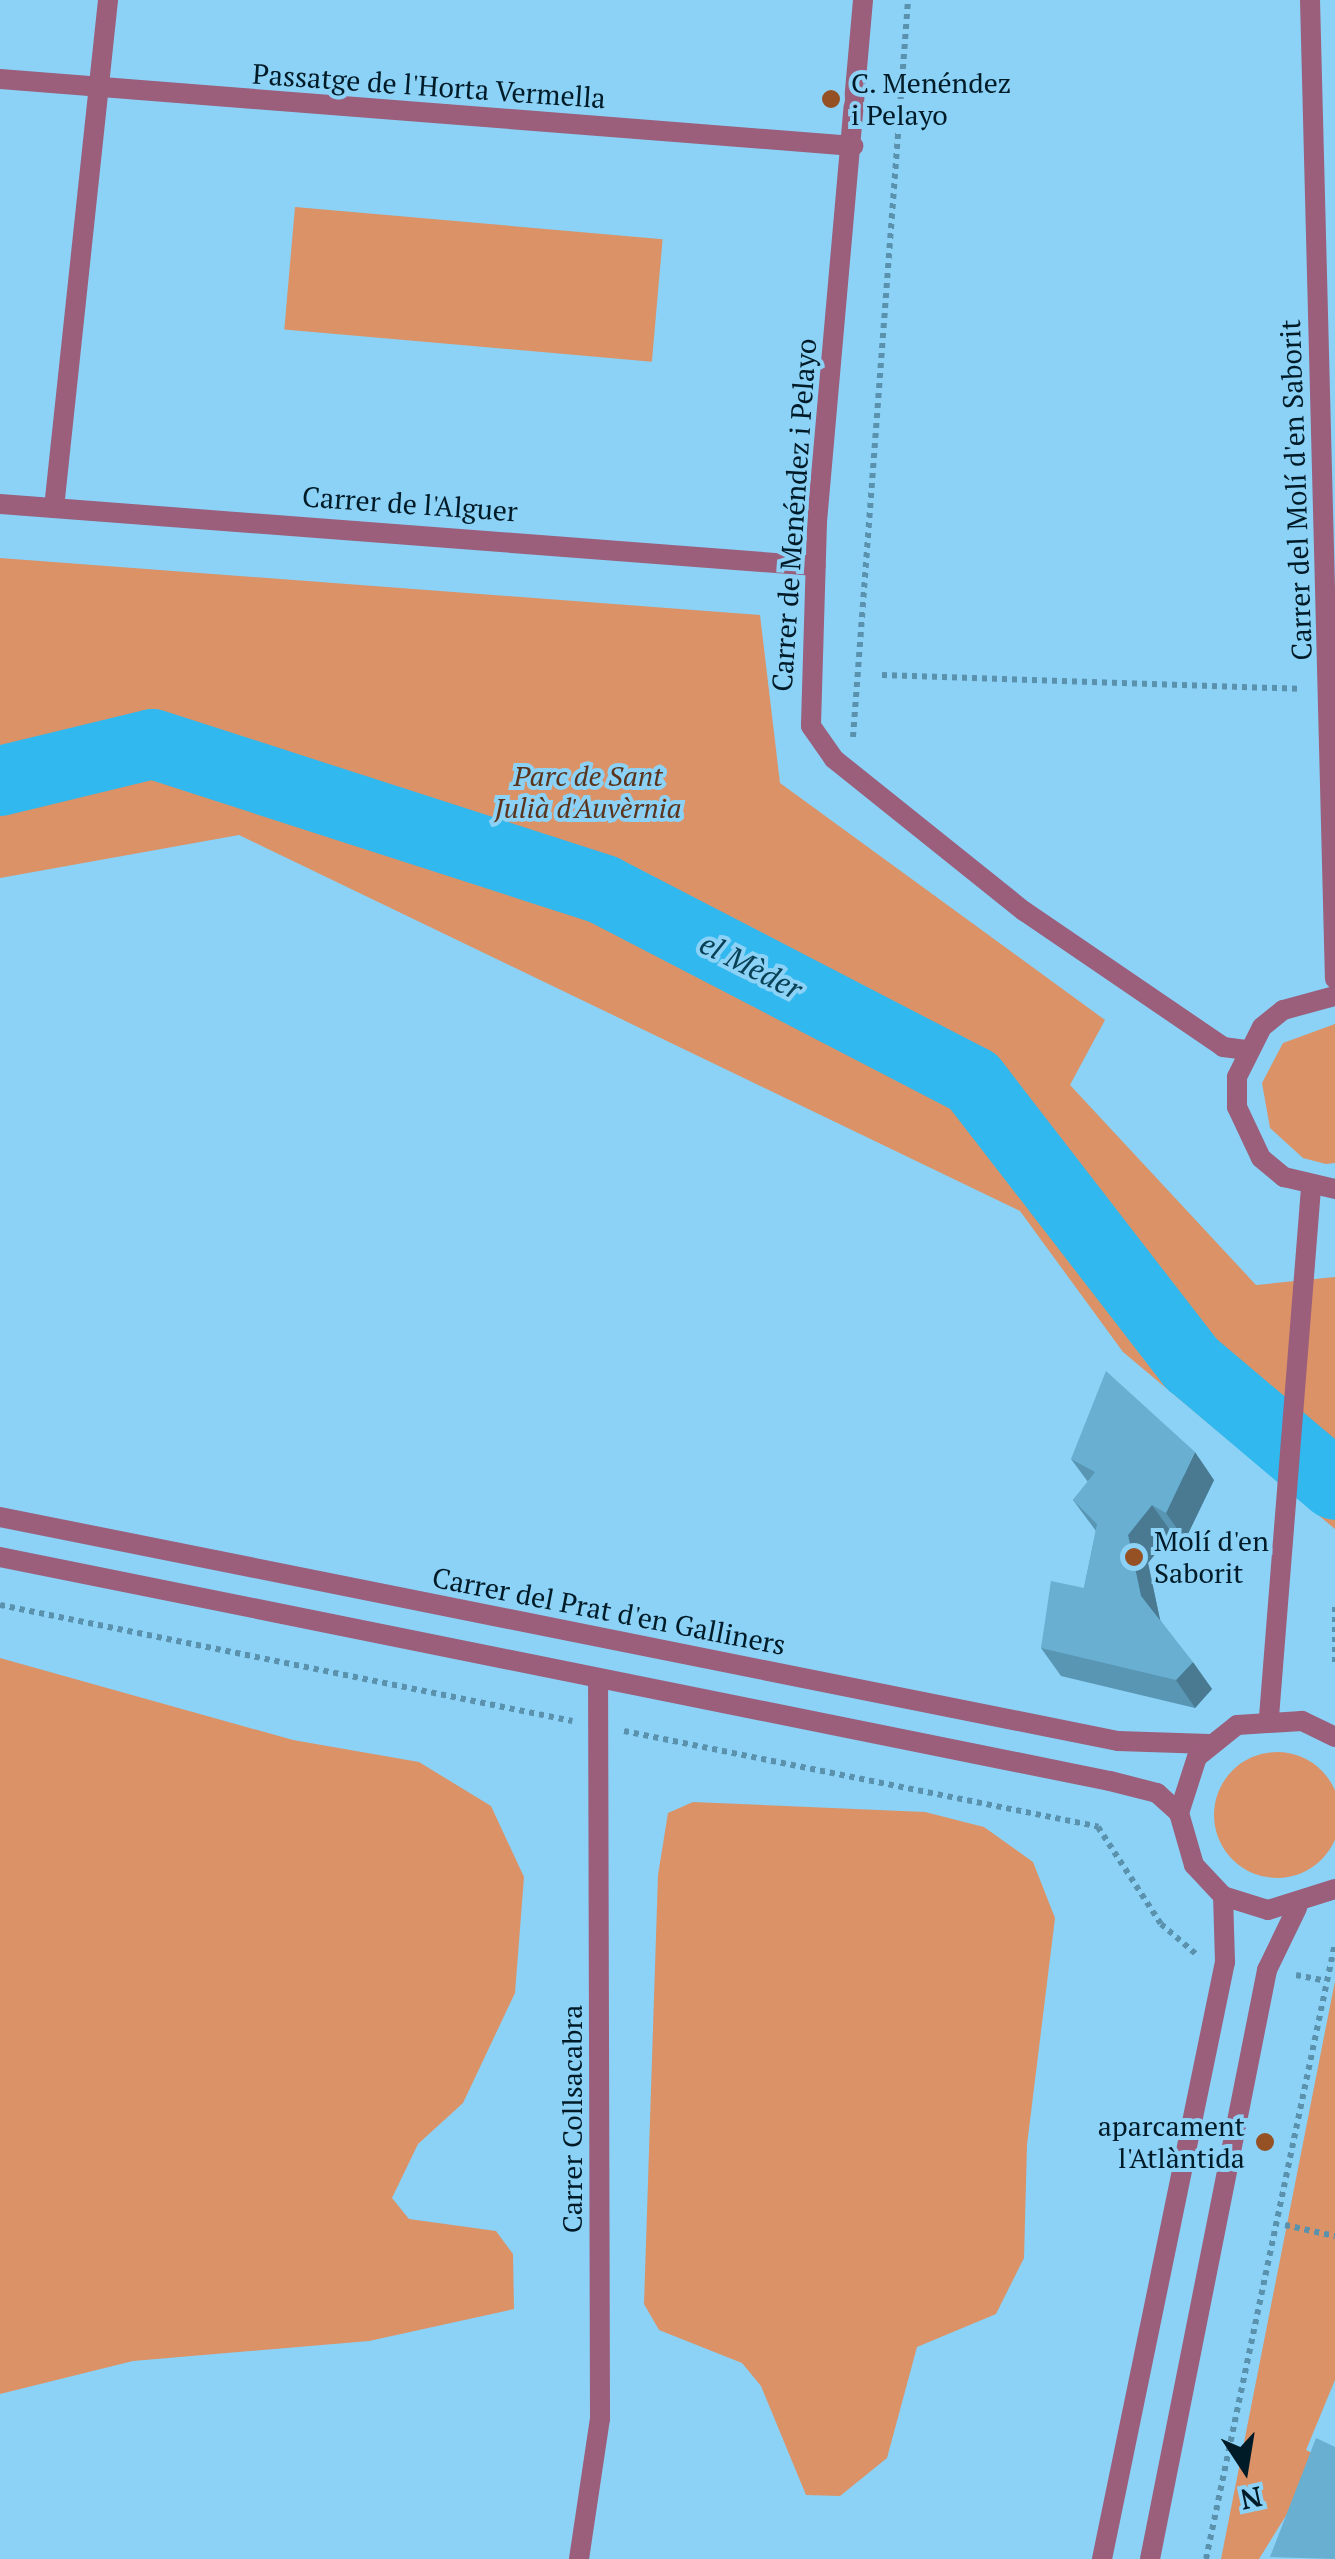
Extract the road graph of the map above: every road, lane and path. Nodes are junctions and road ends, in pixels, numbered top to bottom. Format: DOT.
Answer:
graph roads {
  1 [pos="108,0"];
  2 [pos="863,0"];
  3 [pos="908,0"];
  4 [pos="1310,0"];
  5 [pos="0,79"];
  6 [pos="98,89"];
  7 [pos="853,146"];
  8 [pos="0,504"];
  9 [pos="54,508"];
  10 [pos="816,566"];
  11 [pos="882,674"];
  12 [pos="1329,690"];
  13 [pos="853,740"];
  14 [pos="1335,979"];
  15 [pos="1335,996"];
  16 [pos="1246,1050"];
  17 [pos="1311,1188"];
  18 [pos="1335,1190"];
  19 [pos="0,1517"];
  20 [pos="0,1558"];
  21 [pos="1335,1608"];
  22 [pos="1335,1662"];
  23 [pos="598,1678"];
  24 [pos="1270,1717"];
  25 [pos="1335,1738"];
  26 [pos="1209,1744"];
  27 [pos="1179,1813"];
  28 [pos="1335,1889"];
  29 [pos="1223,1896"];
  30 [pos="1297,1908"];
  31 [pos="1335,1943"];
  32 [pos="1286,2225"];
  33 [pos="1335,2236"];
  34 [pos="578,2559"];
  35 [pos="1102,2559"];
  36 [pos="1150,2559"];
  37 [pos="1206,2559"];
  1 -- 6 [label="street"];
  2 -- 7 [label="street, Carrer de Menéndez i Pelayo"];
  3 -- 13 [label="path"];
  4 -- 12 [label="street, Carrer del Molí d'en Saborit"];
  5 -- 6 [label="street, Passatge de l'Horta Vermella"];
  6 -- 7 [label="street, Passatge de l'Horta Vermella"];
  6 -- 9 [label="street"];
  7 -- 10 [label="street, Carrer de Menéndez i Pelayo"];
  8 -- 9 [label="street, Carrer de l'Alguer"];
  9 -- 10 [label="street, Carrer de l'Alguer"];
  10 -- 16 [label="street, Carrer de Menéndez i Pelayo"];
  11 -- 12 [label="path"];
  12 -- 14 [label="street, Carrer del Molí d'en Saborit"];
  15 -- 16 [label="street"];
  16 -- 17 [label="street"];
  17 -- 18 [label="street"];
  17 -- 24 [label="street"];
  19 -- 26 [label="street, Carrer del Prat d'en Galliners"];
  20 -- 23 [label="street"];
  21 -- 22 [label="path"];
  23 -- 27 [label="street"];
  23 -- 34 [label="street, Carrer Collsacabra"];
  24 -- 25 [label="street"];
  24 -- 26 [label="street"];
  26 -- 27 [label="street"];
  27 -- 29 [label="street"];
  28 -- 30 [label="street"];
  29 -- 30 [label="street"];
  29 -- 35 [label="street"];
  30 -- 36 [label="street"];
  31 -- 37 [label="path"];
  32 -- 33 [label="path"];
}
